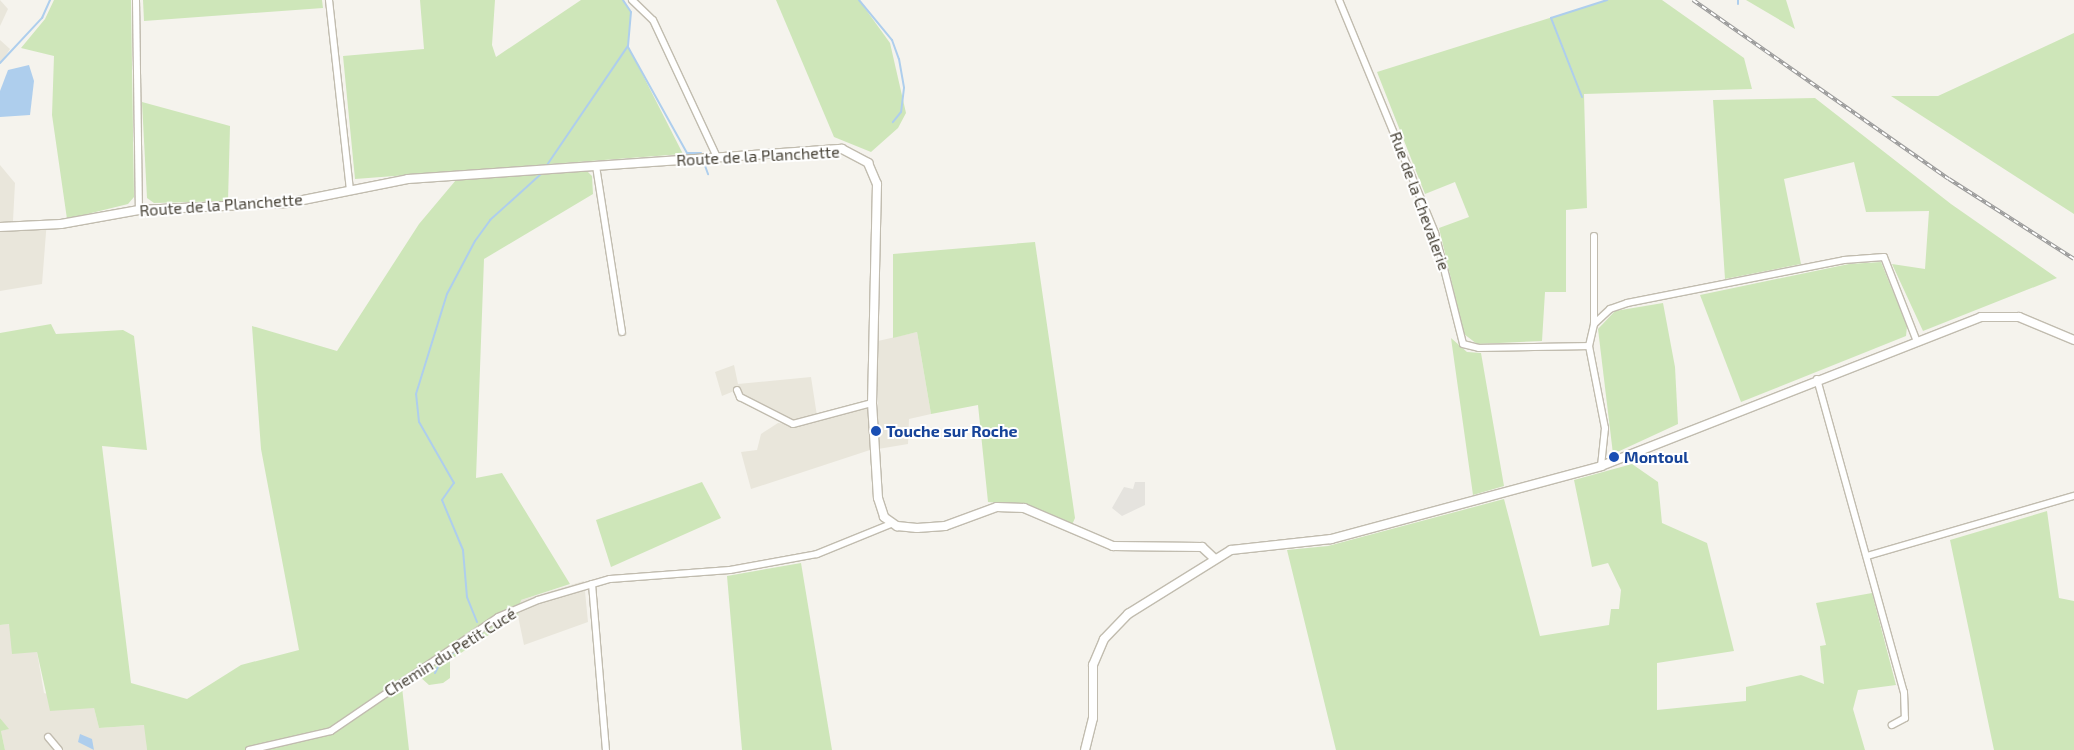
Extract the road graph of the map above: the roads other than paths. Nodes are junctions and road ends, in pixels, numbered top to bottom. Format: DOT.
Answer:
graph roads {
  1 [pos="136,0"];
  2 [pos="329,0"];
  3 [pos="632,0"];
  4 [pos="1339,0"];
  5 [pos="717,157"];
  6 [pos="596,166"];
  7 [pos="350,189"];
  8 [pos="139,210"];
  9 [pos="0,227"];
  10 [pos="1594,236"];
  11 [pos="1594,324"];
  12 [pos="622,332"];
  13 [pos="1916,340"];
  14 [pos="2074,340"];
  15 [pos="1589,346"];
  16 [pos="1817,379"];
  17 [pos="737,390"];
  18 [pos="872,403"];
  19 [pos="1601,466"];
  20 [pos="2074,496"];
  21 [pos="891,524"];
  22 [pos="1867,556"];
  23 [pos="1214,558"];
  24 [pos="592,584"];
  25 [pos="1892,725"];
  26 [pos="48,737"];
  27 [pos="59,750"];
  28 [pos="250,750"];
  29 [pos="606,750"];
  30 [pos="1085,750"];
  1 -- 8 [label="street"];
  2 -- 7 [label="street"];
  3 -- 5 [label="street"];
  4 -- 15 [label="street, Rue de la Chevalerie"];
  5 -- 6 [label="street, Route de la Planchette"];
  5 -- 18 [label="street, Route de la Planchette"];
  6 -- 7 [label="street, Route de la Planchette"];
  6 -- 12 [label="street"];
  7 -- 8 [label="street, Route de la Planchette"];
  8 -- 9 [label="street, Route de la Planchette"];
  10 -- 11 [label="street"];
  11 -- 13 [label="street"];
  11 -- 15 [label="street"];
  13 -- 14 [label="street"];
  13 -- 16 [label="street"];
  15 -- 19 [label="street"];
  16 -- 19 [label="street"];
  16 -- 22 [label="street"];
  17 -- 18 [label="street"];
  18 -- 21 [label="street, Route de la Planchette"];
  19 -- 23 [label="street"];
  20 -- 22 [label="street"];
  21 -- 23 [label="street"];
  21 -- 24 [label="street, Chemin du Petit Cucé"];
  22 -- 25 [label="street"];
  23 -- 30 [label="street"];
  24 -- 28 [label="street, Chemin du Petit Cucé"];
  24 -- 29 [label="street"];
  26 -- 27 [label="street"];
}
